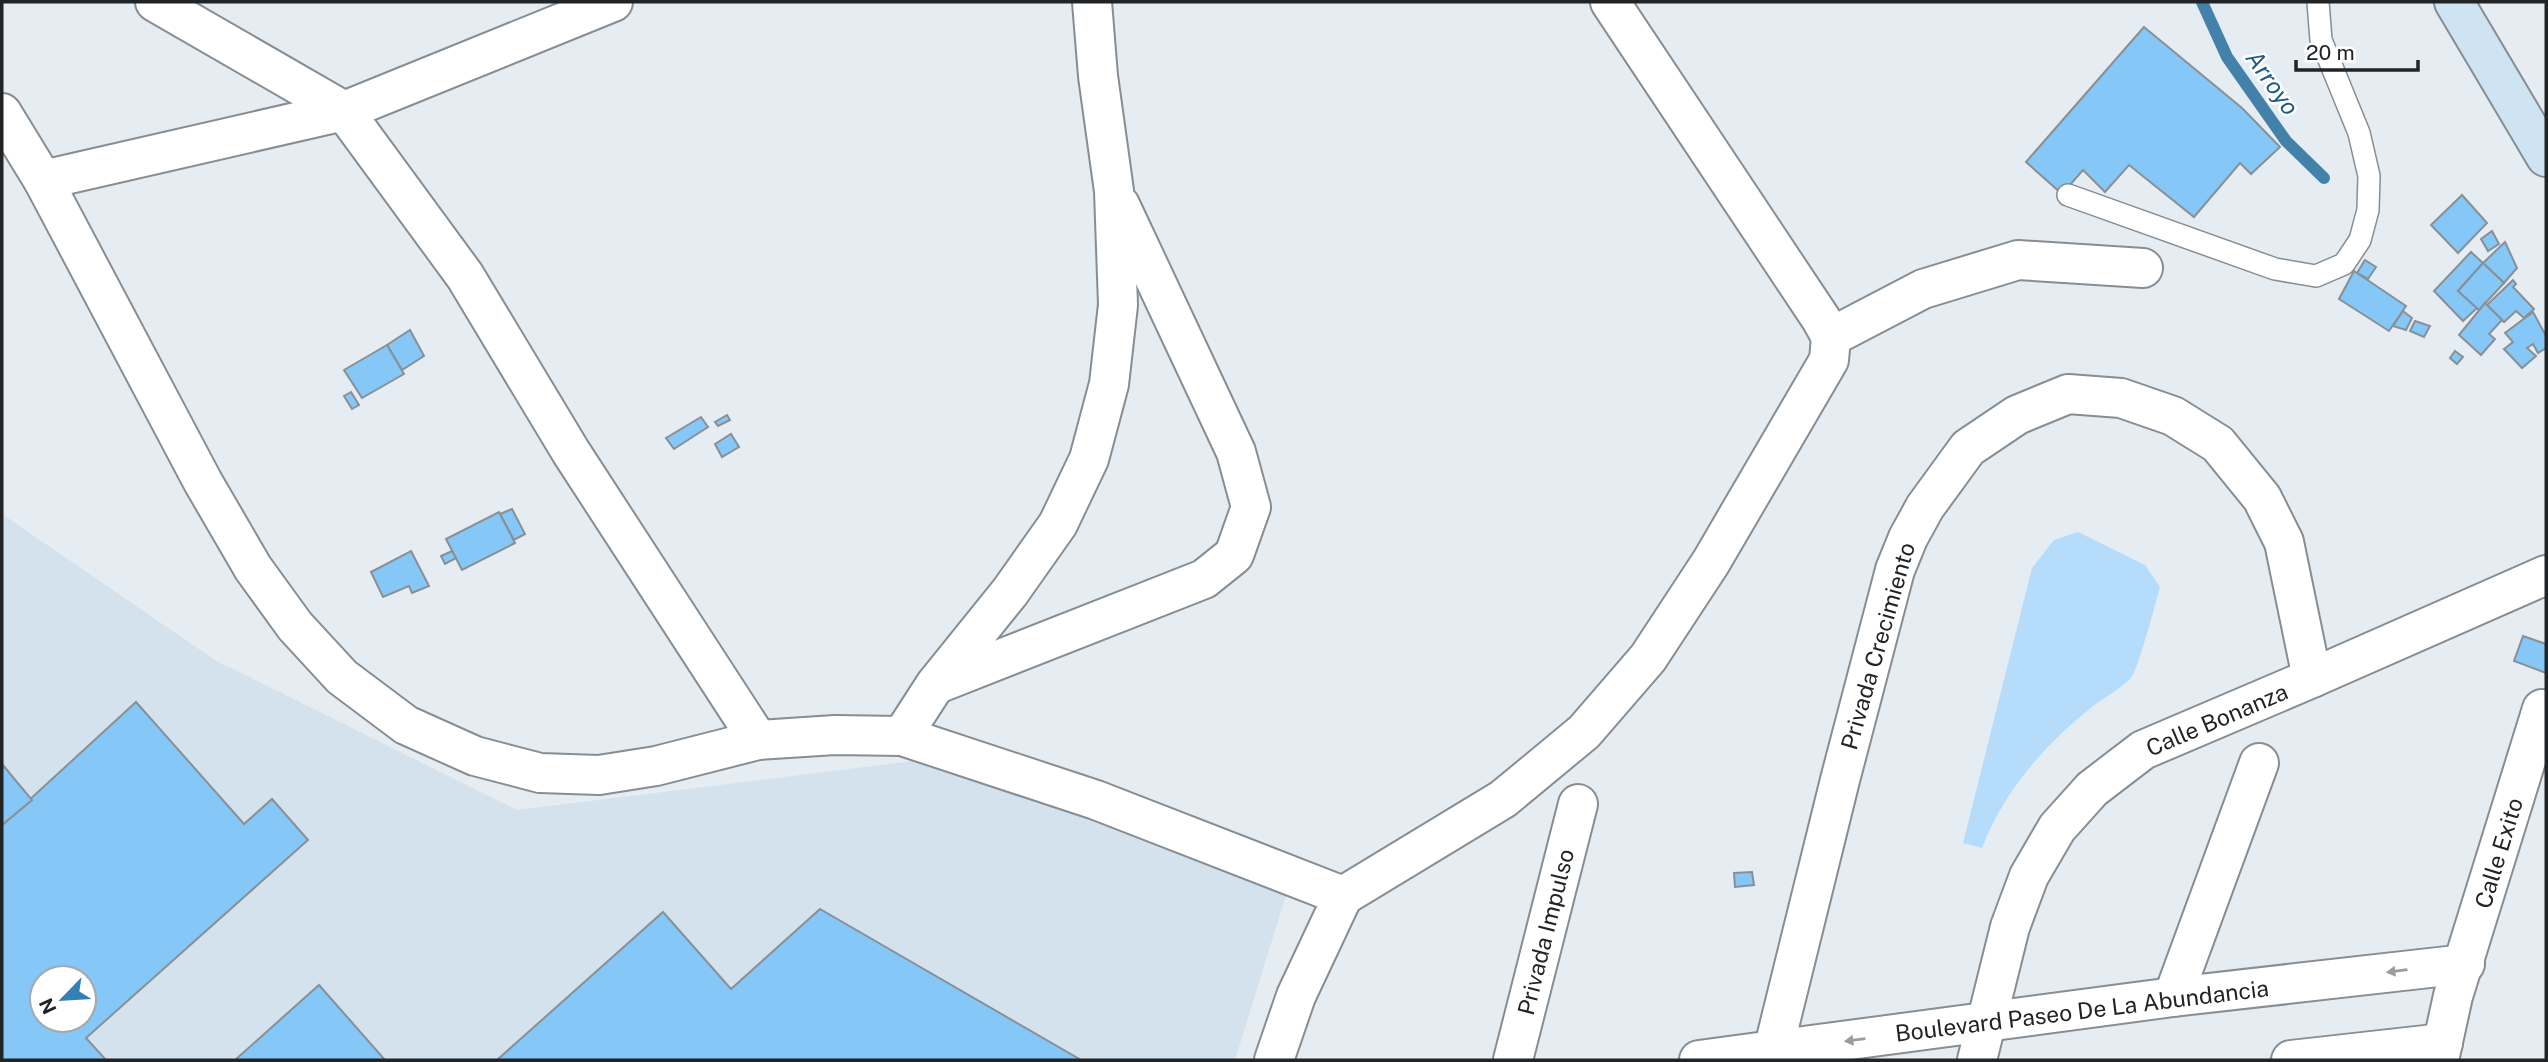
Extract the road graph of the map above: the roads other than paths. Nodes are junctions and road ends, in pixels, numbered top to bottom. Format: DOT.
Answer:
graph roads {
  1 [pos="155,2"];
  2 [pos="613,2"];
  3 [pos="1091,2"];
  4 [pos="1610,2"];
  5 [pos="2318,2"];
  6 [pos="2454,2"];
  7 [pos="344,111"];
  8 [pos="2,113"];
  9 [pos="2546,158"];
  10 [pos="43,180"];
  11 [pos="1114,191"];
  12 [pos="2068,195"];
  13 [pos="2143,268"];
  14 [pos="1830,337"];
  15 [pos="2546,575"];
  16 [pos="2312,678"];
  17 [pos="935,685"];
  18 [pos="2542,709"];
  19 [pos="902,736"];
  20 [pos="758,740"];
  21 [pos="2259,763"];
  22 [pos="1578,804"];
  23 [pos="1343,896"];
  24 [pos="2459,980"];
  25 [pos="2174,997"];
  26 [pos="1986,1024"];
  27 [pos="1773,1051"];
  28 [pos="2441,1052"];
  29 [pos="1274,1060"];
  30 [pos="1513,1060"];
  31 [pos="1699,1060"];
  32 [pos="1977,1060"];
  33 [pos="2291,1060"];
  1 -- 7 [label="street"];
  2 -- 7 [label="street"];
  3 -- 11 [label="street"];
  4 -- 14 [label="street"];
  5 -- 12 [label="lane"];
  6 -- 9 [label="street"];
  7 -- 10 [label="street"];
  7 -- 20 [label="street"];
  8 -- 10 [label="street"];
  10 -- 20 [label="street"];
  11 -- 17 [label="street"];
  11 -- 17 [label="street"];
  13 -- 14 [label="street"];
  14 -- 23 [label="street"];
  15 -- 16 [label="street, Calle Bonanza"];
  16 -- 26 [label="street, Calle Bonanza"];
  16 -- 27 [label="street, Privada Crecimiento"];
  17 -- 19 [label="street"];
  18 -- 24 [label="street, Calle Exito"];
  19 -- 20 [label="street"];
  19 -- 23 [label="street"];
  21 -- 25 [label="street"];
  22 -- 30 [label="street, Privada Impulso"];
  23 -- 29 [label="street"];
  24 -- 25 [label="street, Boulevard Paseo De La Abundancia, one-way"];
  24 -- 28 [label="street, Calle Exito"];
  25 -- 26 [label="street, Boulevard Paseo De La Abundancia"];
  26 -- 27 [label="street, Boulevard Paseo De La Abundancia, one-way"];
  26 -- 32 [label="street, Calle Bonanza"];
  27 -- 31 [label="street, Boulevard Paseo De La Abundancia"];
  28 -- 33 [label="street"];
}
